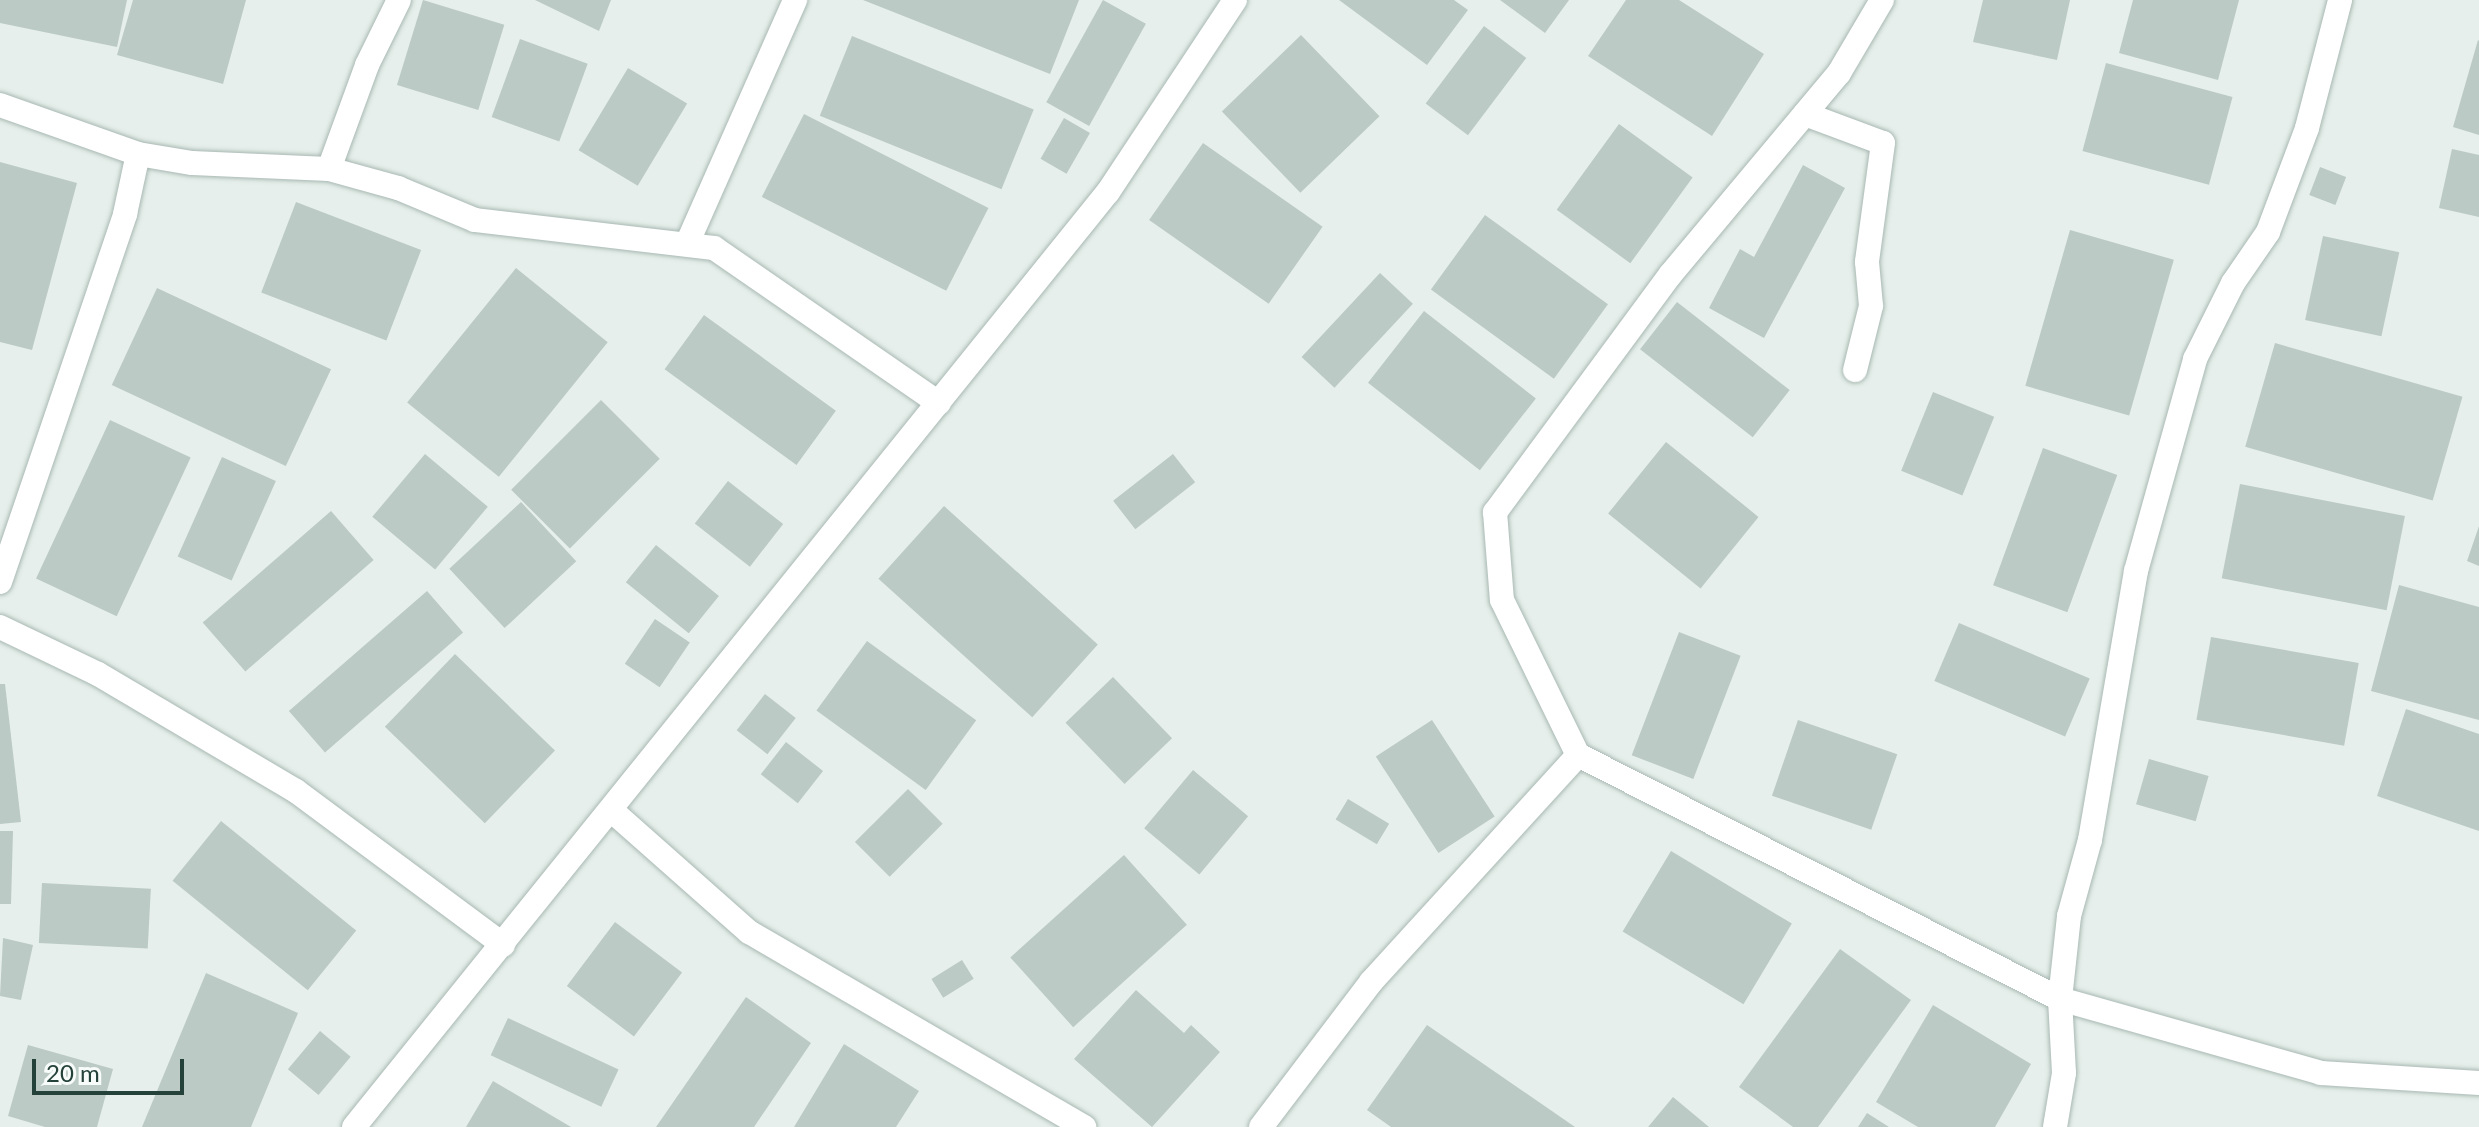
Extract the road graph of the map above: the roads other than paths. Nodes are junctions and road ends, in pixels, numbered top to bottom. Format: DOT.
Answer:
graph roads {
  1 [pos="399,0"];
  2 [pos="795,0"];
  3 [pos="1235,0"];
  4 [pos="1882,0"];
  5 [pos="2340,0"];
  6 [pos="0,105"];
  7 [pos="1805,114"];
  8 [pos="138,154"];
  9 [pos="329,169"];
  10 [pos="687,244"];
  11 [pos="1855,370"];
  12 [pos="939,403"];
  13 [pos="0,582"];
  14 [pos="0,627"];
  15 [pos="1578,755"];
  16 [pos="611,810"];
  17 [pos="503,945"];
  18 [pos="2060,999"];
  19 [pos="2479,1083"];
  20 [pos="354,1127"];
  21 [pos="1084,1127"];
  22 [pos="1261,1127"];
  23 [pos="2055,1127"];
  1 -- 9 [label="street"];
  2 -- 10 [label="street"];
  3 -- 12 [label="street"];
  4 -- 7 [label="street"];
  5 -- 18 [label="street"];
  6 -- 8 [label="street"];
  7 -- 11 [label="street"];
  7 -- 15 [label="street"];
  8 -- 9 [label="street"];
  8 -- 13 [label="street"];
  9 -- 10 [label="street"];
  10 -- 12 [label="street"];
  12 -- 16 [label="street"];
  14 -- 17 [label="street"];
  15 -- 18 [label="street"];
  15 -- 22 [label="street"];
  16 -- 17 [label="street"];
  16 -- 21 [label="street"];
  17 -- 20 [label="street"];
  18 -- 19 [label="street"];
  18 -- 23 [label="street"];
}
